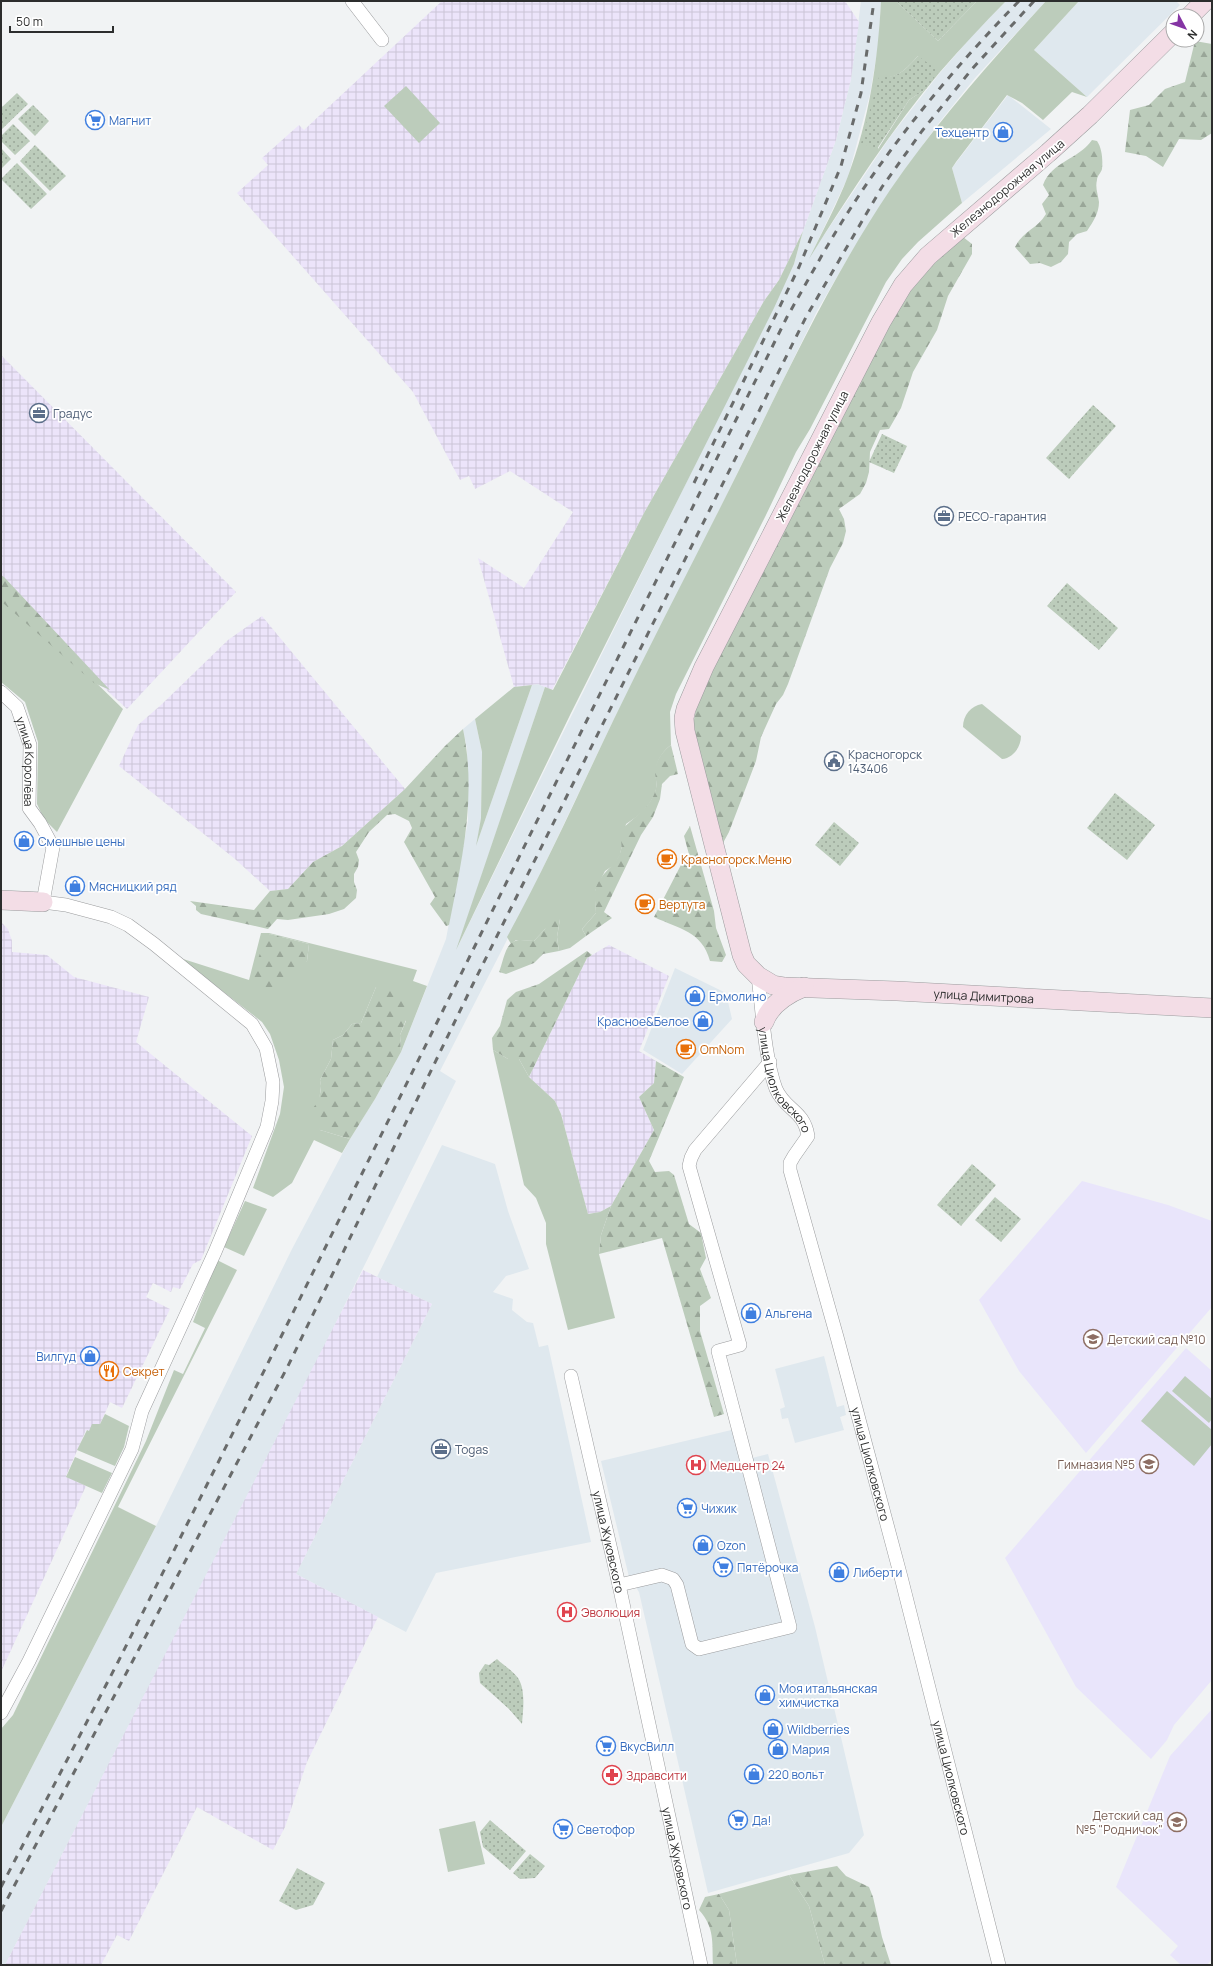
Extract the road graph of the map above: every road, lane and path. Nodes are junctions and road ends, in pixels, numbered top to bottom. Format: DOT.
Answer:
graph roads {
  1 [pos="352,1"];
  2 [pos="382,40"];
  3 [pos="1165,41"];
  4 [pos="1,692"];
  5 [pos="1,900"];
  6 [pos="44,902"];
  7 [pos="758,976"];
  8 [pos="804,987"];
  9 [pos="1212,1008"];
  10 [pos="764,1022"];
  11 [pos="770,1062"];
  12 [pos="571,1376"];
  13 [pos="619,1585"];
  14 [pos="1,1712"];
  15 [pos="701,1965"];
  16 [pos="999,1965"];
  1 -- 2 [label="street"];
  3 -- 7 [label="street, Железнодорожная улица"];
  4 -- 6 [label="street, улица Королёва"];
  5 -- 6 [label="street"];
  6 -- 14 [label="street"];
  7 -- 8 [label="street, улица Димитрова"];
  7 -- 10 [label="street, улица Циолковского"];
  8 -- 9 [label="street, улица Димитрова"];
  8 -- 10 [label="street"];
  10 -- 11 [label="street, улица Циолковского"];
  11 -- 13 [label="street"];
  11 -- 16 [label="street, улица Циолковского"];
  12 -- 13 [label="street, улица Жуковского"];
  13 -- 15 [label="street, улица Жуковского"];
}
